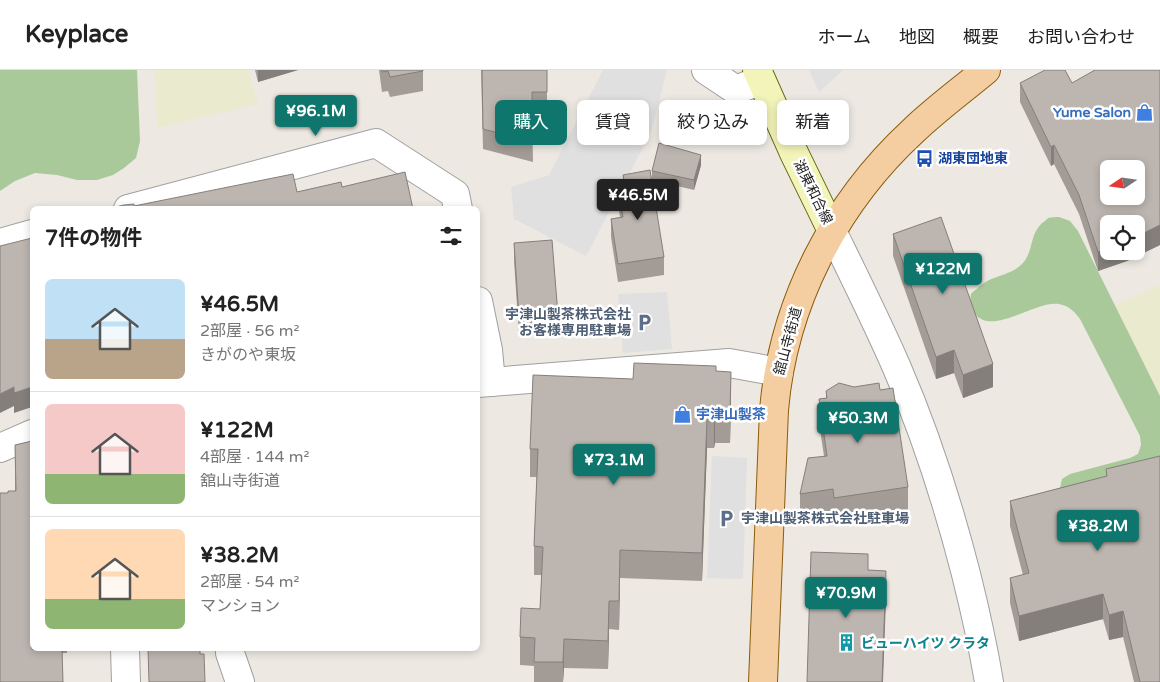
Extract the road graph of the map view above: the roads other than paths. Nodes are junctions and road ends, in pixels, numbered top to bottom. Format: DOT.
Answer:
graph roads {
  1 [pos="706,70"];
  2 [pos="986,70"];
  3 [pos="759,75"];
  4 [pos="139,206"];
  5 [pos="457,206"];
  6 [pos="832,231"];
  7 [pos="30,235"];
  8 [pos="0,243"];
  9 [pos="480,310"];
  10 [pos="779,372"];
  11 [pos="484,382"];
  12 [pos="30,435"];
  13 [pos="0,448"];
  14 [pos="125,651"];
  15 [pos="230,651"];
  16 [pos="126,682"];
  17 [pos="240,682"];
  18 [pos="763,682"];
  19 [pos="989,682"];
  1 -- 3 [label="street"];
  2 -- 6 [label="main road, 舘山寺街道"];
  3 -- 6 [label="main road, 湖東和合線"];
  4 -- 5 [label="street"];
  6 -- 10 [label="main road, 舘山寺街道"];
  6 -- 19 [label="street"];
  7 -- 8 [label="street"];
  9 -- 11 [label="street"];
  10 -- 11 [label="street"];
  10 -- 18 [label="main road, 舘山寺街道"];
  12 -- 13 [label="street"];
  14 -- 16 [label="street"];
  15 -- 17 [label="street"];
}
